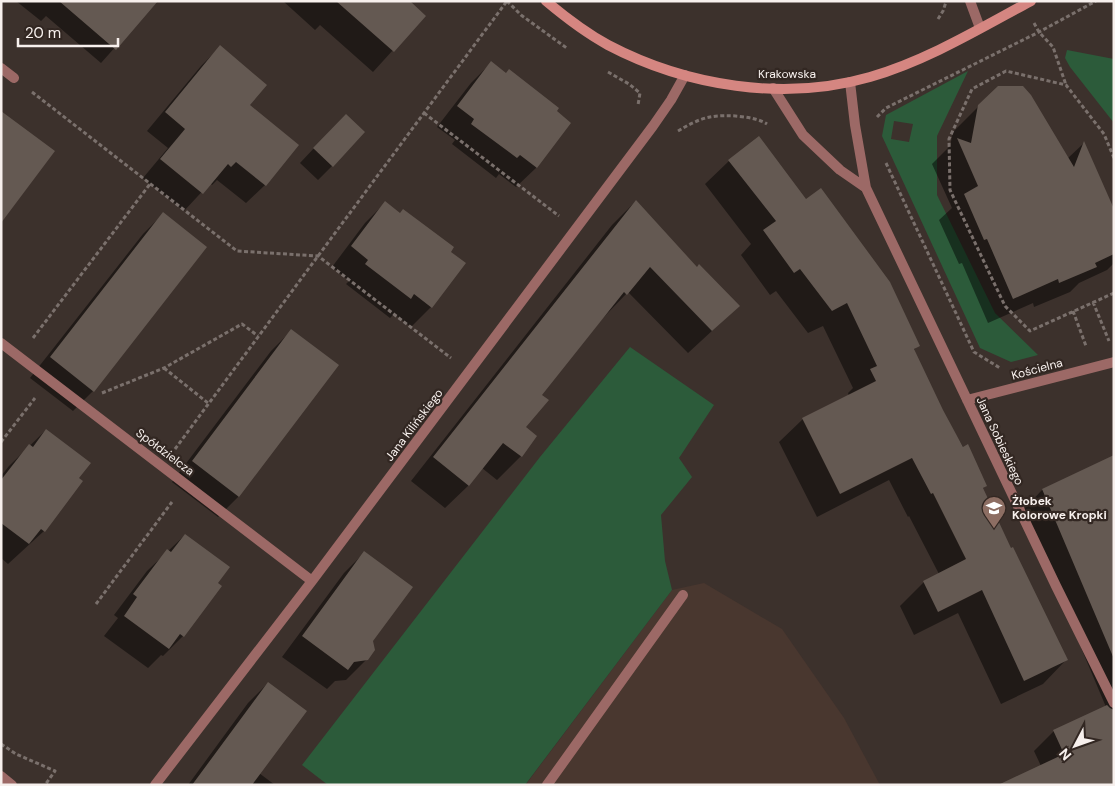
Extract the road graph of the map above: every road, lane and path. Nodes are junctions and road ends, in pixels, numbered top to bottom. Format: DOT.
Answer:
graph roads {
  1 [pos="507,1"];
  2 [pos="546,1"];
  3 [pos="946,1"];
  4 [pos="970,1"];
  5 [pos="1096,1"];
  6 [pos="1027,3"];
  7 [pos="938,18"];
  8 [pos="980,28"];
  9 [pos="1039,32"];
  10 [pos="575,54"];
  11 [pos="1,68"];
  12 [pos="600,68"];
  13 [pos="684,75"];
  14 [pos="14,78"];
  15 [pos="850,82"];
  16 [pos="1066,85"];
  17 [pos="773,88"];
  18 [pos="424,113"];
  19 [pos="878,117"];
  20 [pos="878,125"];
  21 [pos="653,126"];
  22 [pos="1114,158"];
  23 [pos="885,159"];
  24 [pos="150,184"];
  25 [pos="866,188"];
  26 [pos="561,218"];
  27 [pos="318,256"];
  28 [pos="1114,293"];
  29 [pos="1093,302"];
  30 [pos="1073,311"];
  31 [pos="258,336"];
  32 [pos="1112,341"];
  33 [pos="1,343"];
  34 [pos="1088,349"];
  35 [pos="19,356"];
  36 [pos="1114,362"];
  37 [pos="1093,367"];
  38 [pos="164,368"];
  39 [pos="1008,368"];
  40 [pos="469,372"];
  41 [pos="50,380"];
  42 [pos="967,400"];
  43 [pos="79,402"];
  44 [pos="208,403"];
  45 [pos="1,442"];
  46 [pos="162,465"];
  47 [pos="186,484"];
  48 [pos="312,581"];
  49 [pos="683,595"];
  50 [pos="96,604"];
  51 [pos="1114,703"];
  52 [pos="1,744"];
  53 [pos="1,776"];
  54 [pos="12,785"];
  55 [pos="45,785"];
  56 [pos="155,785"];
  57 [pos="548,785"];
  1 -- 10 [label="path"];
  1 -- 18 [label="path"];
  2 -- 13 [label="main road, Krakowska"];
  3 -- 7 [label="path"];
  4 -- 8 [label="street"];
  5 -- 9 [label="path"];
  6 -- 8 [label="main road, Krakowska"];
  6 -- 9 [label="path"];
  8 -- 15 [label="main road, Krakowska"];
  9 -- 16 [label="path"];
  11 -- 14 [label="street"];
  12 -- 21 [label="path"];
  13 -- 17 [label="main road, Krakowska"];
  13 -- 21 [label="street, Jana Kilińskiego"];
  14 -- 24 [label="path"];
  15 -- 17 [label="main road, Krakowska"];
  15 -- 25 [label="street, Jana Sobieskiego"];
  16 -- 22 [label="path"];
  16 -- 30 [label="path"];
  17 -- 25 [label="street, Jana Sobieskiego"];
  18 -- 26 [label="path"];
  18 -- 27 [label="path"];
  19 -- 20 [label="path"];
  21 -- 40 [label="street, Jana Kilińskiego"];
  23 -- 39 [label="path"];
  24 -- 27 [label="path"];
  24 -- 35 [label="path"];
  25 -- 42 [label="street, Jana Sobieskiego"];
  27 -- 31 [label="path"];
  27 -- 40 [label="path"];
  28 -- 29 [label="path"];
  29 -- 30 [label="path"];
  29 -- 32 [label="path"];
  30 -- 34 [label="path"];
  31 -- 38 [label="path"];
  31 -- 44 [label="path"];
  32 -- 34 [label="path"];
  33 -- 35 [label="street, Spółdzielcza"];
  34 -- 37 [label="path"];
  35 -- 41 [label="street, Spółdzielcza"];
  36 -- 37 [label="street, Kościelna"];
  37 -- 42 [label="street, Kościelna"];
  38 -- 43 [label="path"];
  38 -- 44 [label="path"];
  40 -- 48 [label="street, Jana Kilińskiego"];
  41 -- 43 [label="street, Spółdzielcza"];
  41 -- 45 [label="path"];
  42 -- 51 [label="street, Jana Sobieskiego"];
  43 -- 46 [label="street, Spółdzielcza"];
  44 -- 46 [label="path"];
  46 -- 47 [label="street, Spółdzielcza"];
  47 -- 48 [label="street, Spółdzielcza"];
  47 -- 50 [label="path"];
  48 -- 56 [label="street, Jana Kilińskiego"];
  49 -- 57 [label="street"];
  52 -- 55 [label="path"];
  53 -- 54 [label="street"];
}
